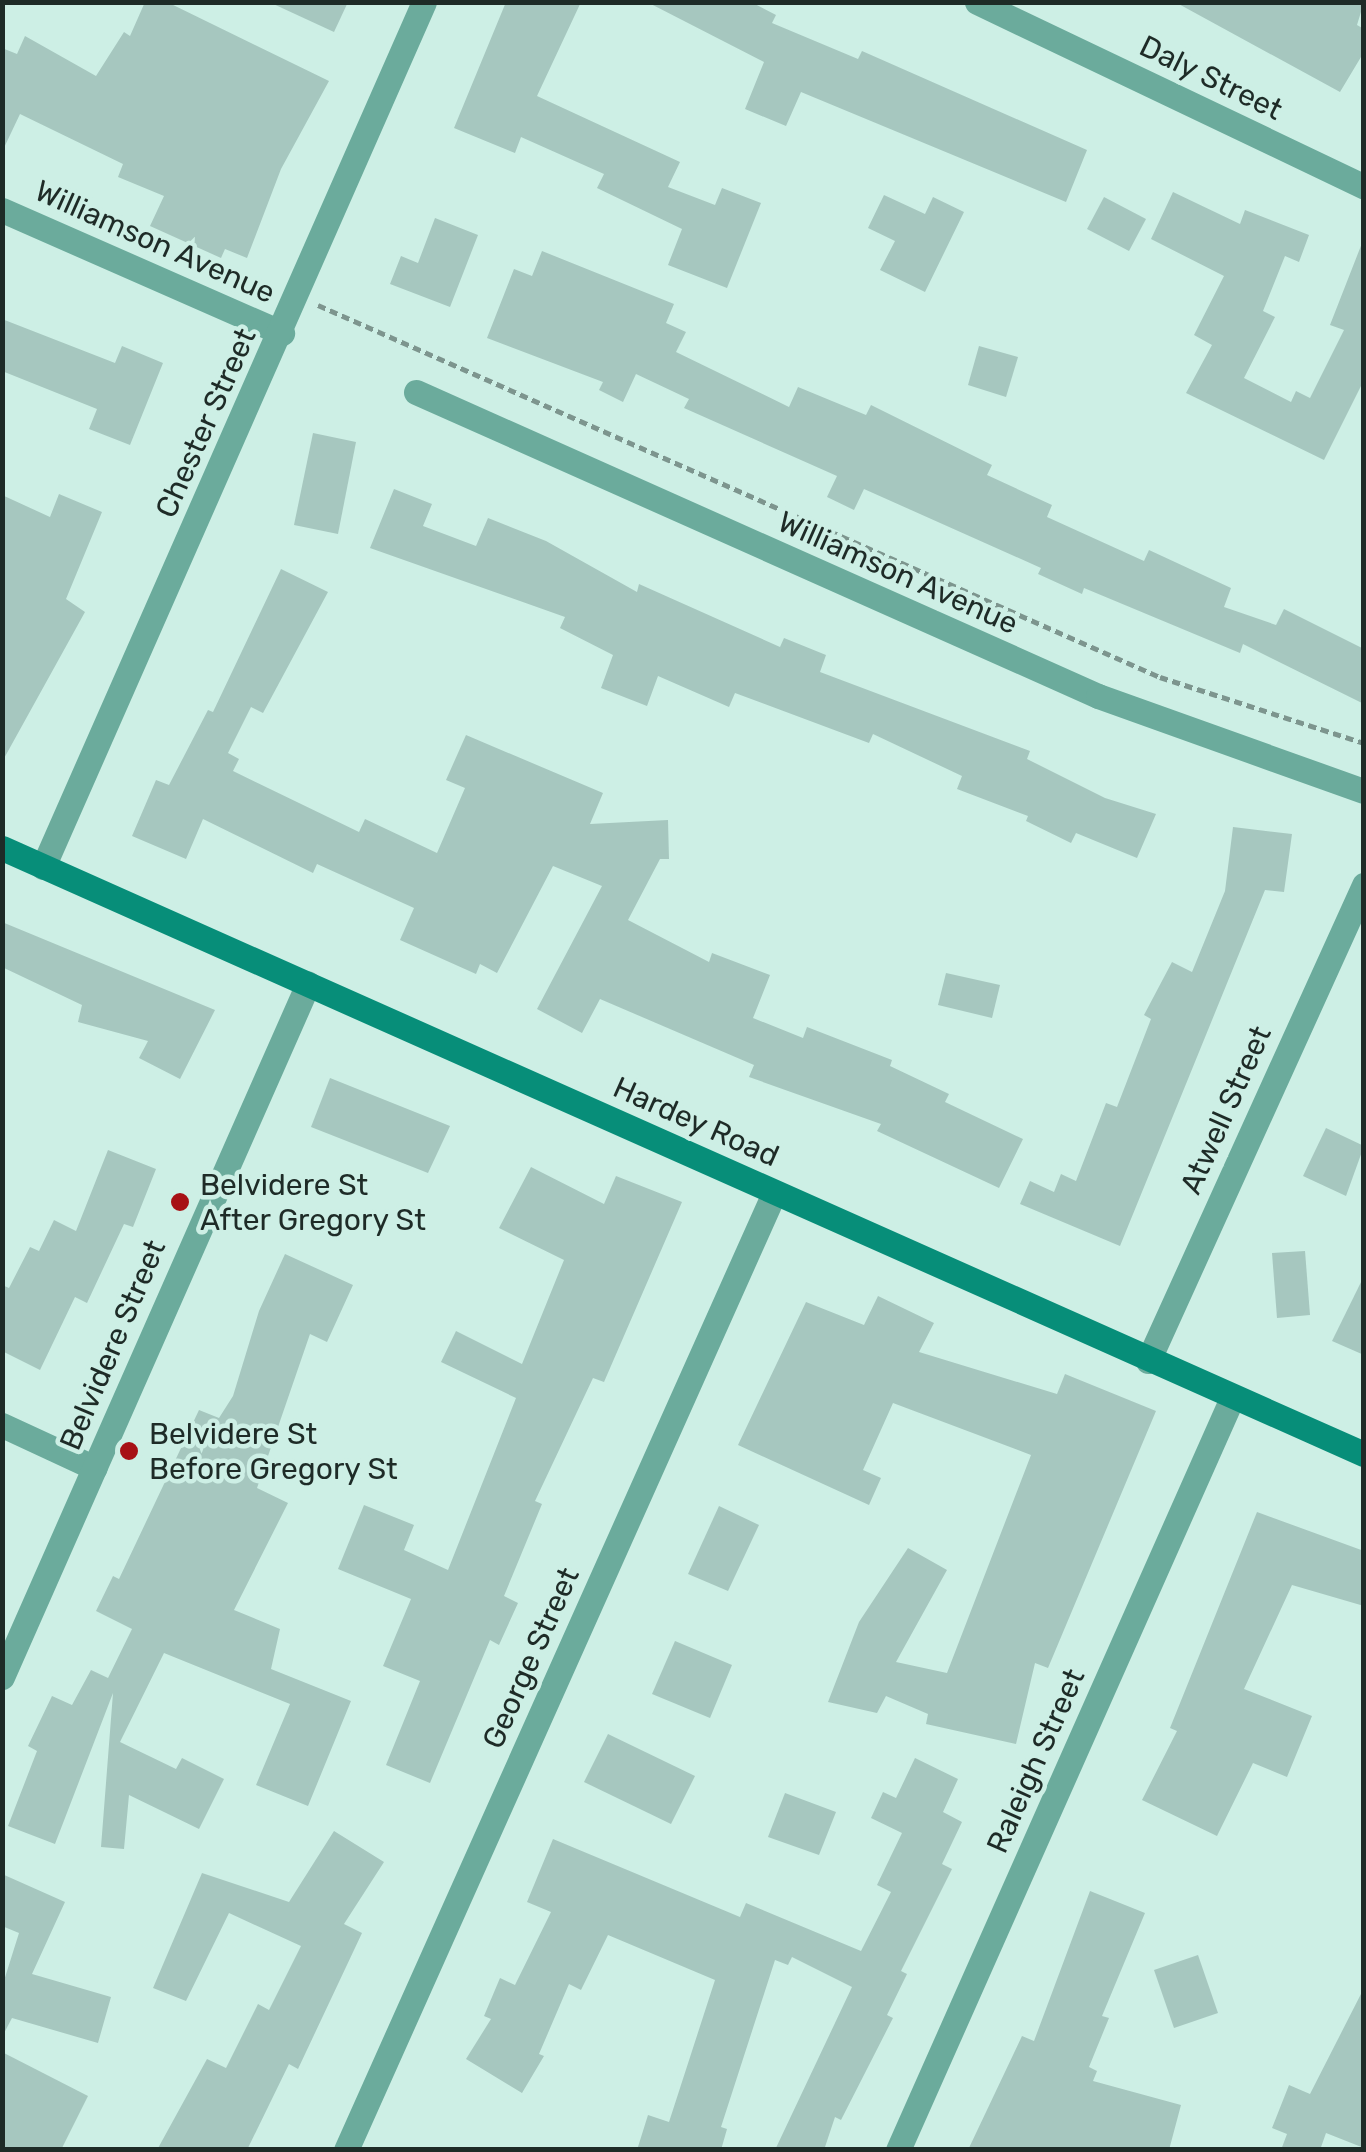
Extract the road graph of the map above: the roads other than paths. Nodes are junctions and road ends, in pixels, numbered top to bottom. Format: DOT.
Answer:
graph roads {
  1 [pos="424,2"];
  2 [pos="977,2"];
  3 [pos="1364,187"];
  4 [pos="2,210"];
  5 [pos="282,334"];
  6 [pos="416,392"];
  7 [pos="1364,791"];
  8 [pos="2,848"];
  9 [pos="44,867"];
  10 [pos="1364,885"];
  11 [pos="308,984"];
  12 [pos="774,1193"];
  13 [pos="1148,1361"];
  14 [pos="1232,1398"];
  15 [pos="2,1425"];
  16 [pos="1364,1454"];
  17 [pos="96,1468"];
  18 [pos="2,1677"];
  19 [pos="346,2150"];
  20 [pos="898,2150"];
  1 -- 5 [label="street, Chester Street"];
  2 -- 3 [label="street, Daly Street"];
  4 -- 5 [label="street, Williamson Avenue"];
  5 -- 9 [label="street, Chester Street"];
  6 -- 7 [label="street, Williamson Avenue"];
  8 -- 9 [label="main road, Hardey Road"];
  9 -- 11 [label="main road, Hardey Road"];
  10 -- 13 [label="street, Atwell Street"];
  11 -- 12 [label="main road, Hardey Road"];
  11 -- 17 [label="street, Belvidere Street"];
  12 -- 13 [label="main road, Hardey Road"];
  12 -- 19 [label="street, George Street"];
  13 -- 14 [label="main road, Hardey Road"];
  14 -- 16 [label="main road, Hardey Road"];
  14 -- 20 [label="street, Raleigh Street"];
  15 -- 17 [label="street"];
  17 -- 18 [label="street, Belvidere Street"];
}
